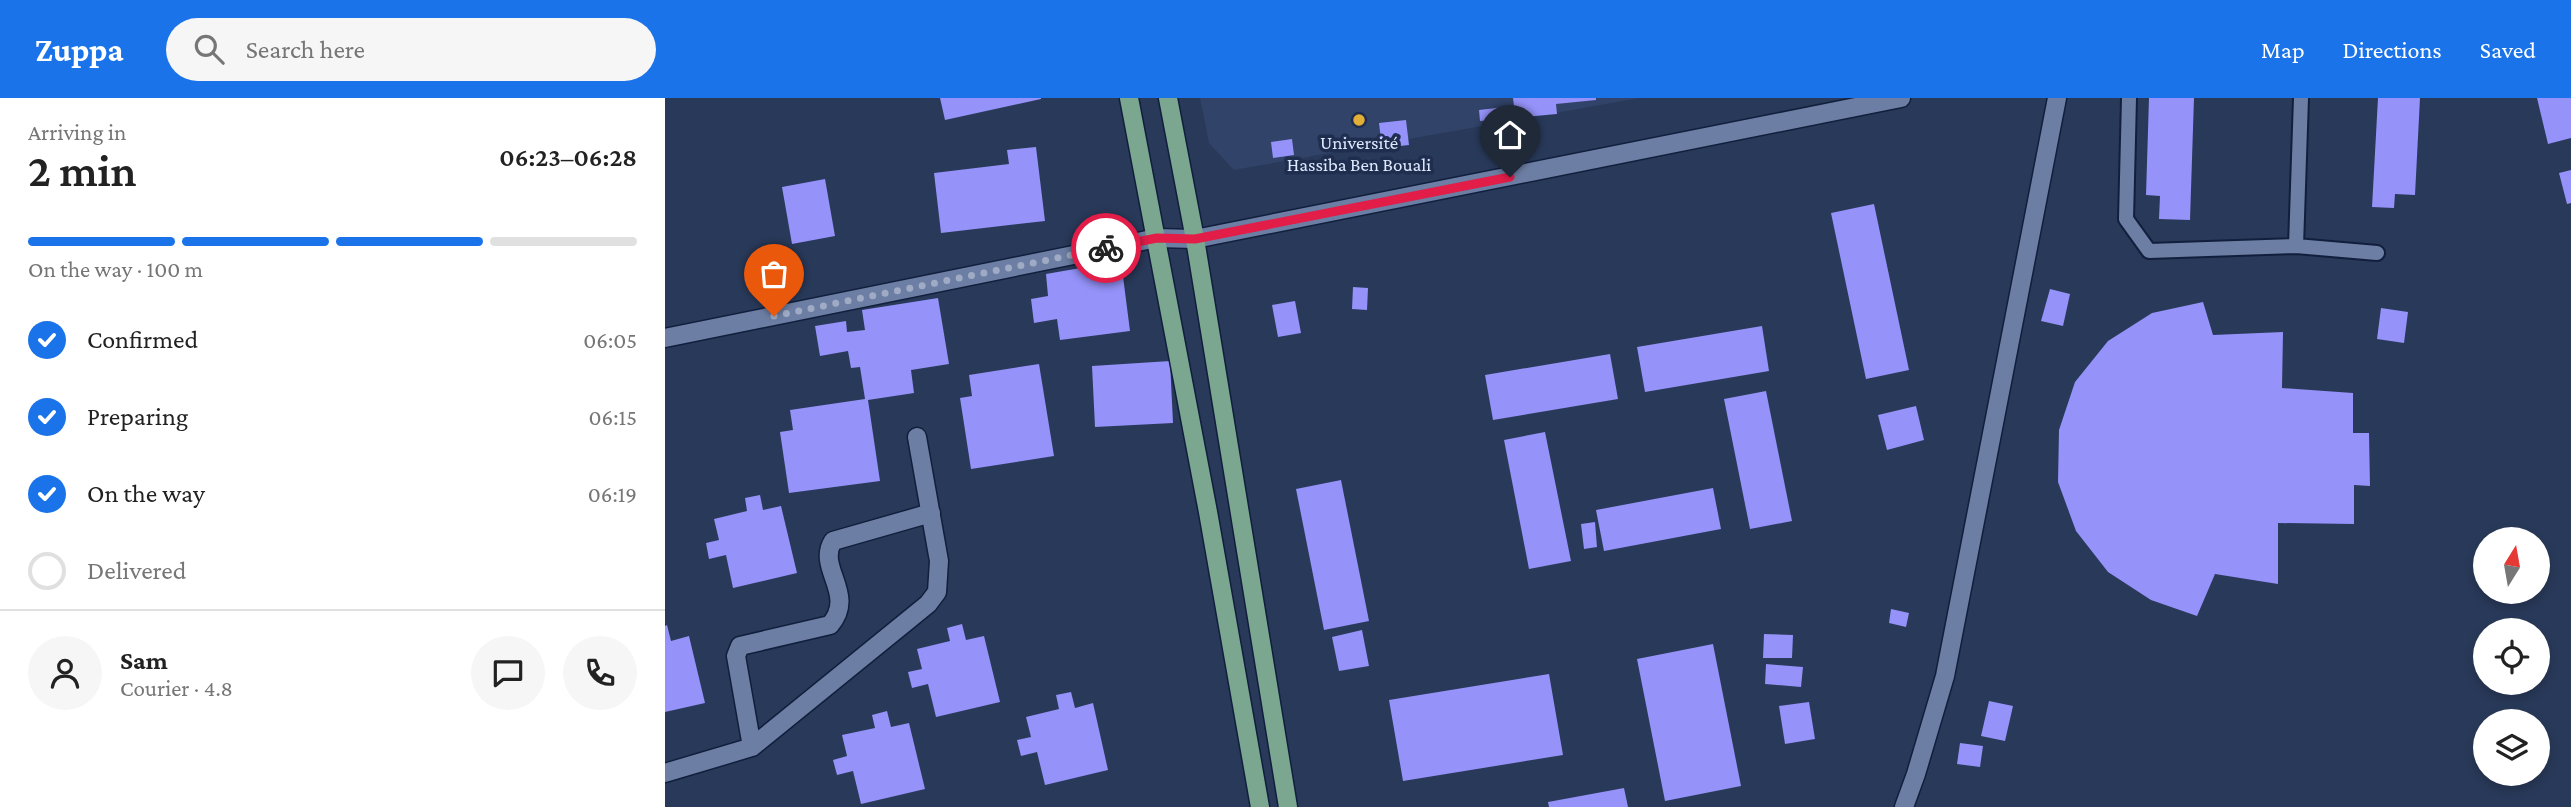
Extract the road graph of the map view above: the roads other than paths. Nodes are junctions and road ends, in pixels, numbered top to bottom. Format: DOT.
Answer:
graph roads {
  1 [pos="1129,98"];
  2 [pos="1168,98"];
  3 [pos="1901,98"];
  4 [pos="2057,98"];
  5 [pos="2129,98"];
  6 [pos="2301,98"];
  7 [pos="1157,238"];
  8 [pos="1195,239"];
  9 [pos="2296,246"];
  10 [pos="2377,253"];
  11 [pos="665,338"];
  12 [pos="917,437"];
  13 [pos="931,513"];
  14 [pos="752,747"];
  15 [pos="665,773"];
  16 [pos="1260,807"];
  17 [pos="1288,807"];
  18 [pos="1904,807"];
  1 -- 7 [label="main road"];
  2 -- 8 [label="main road"];
  3 -- 8 [label="street"];
  4 -- 18 [label="street"];
  5 -- 9 [label="lane"];
  6 -- 9 [label="lane"];
  7 -- 8 [label="street"];
  7 -- 11 [label="street"];
  7 -- 16 [label="main road"];
  8 -- 17 [label="main road"];
  9 -- 10 [label="lane"];
  12 -- 13 [label="street"];
  13 -- 14 [label="street"];
  13 -- 14 [label="street"];
  14 -- 15 [label="street"];
}
